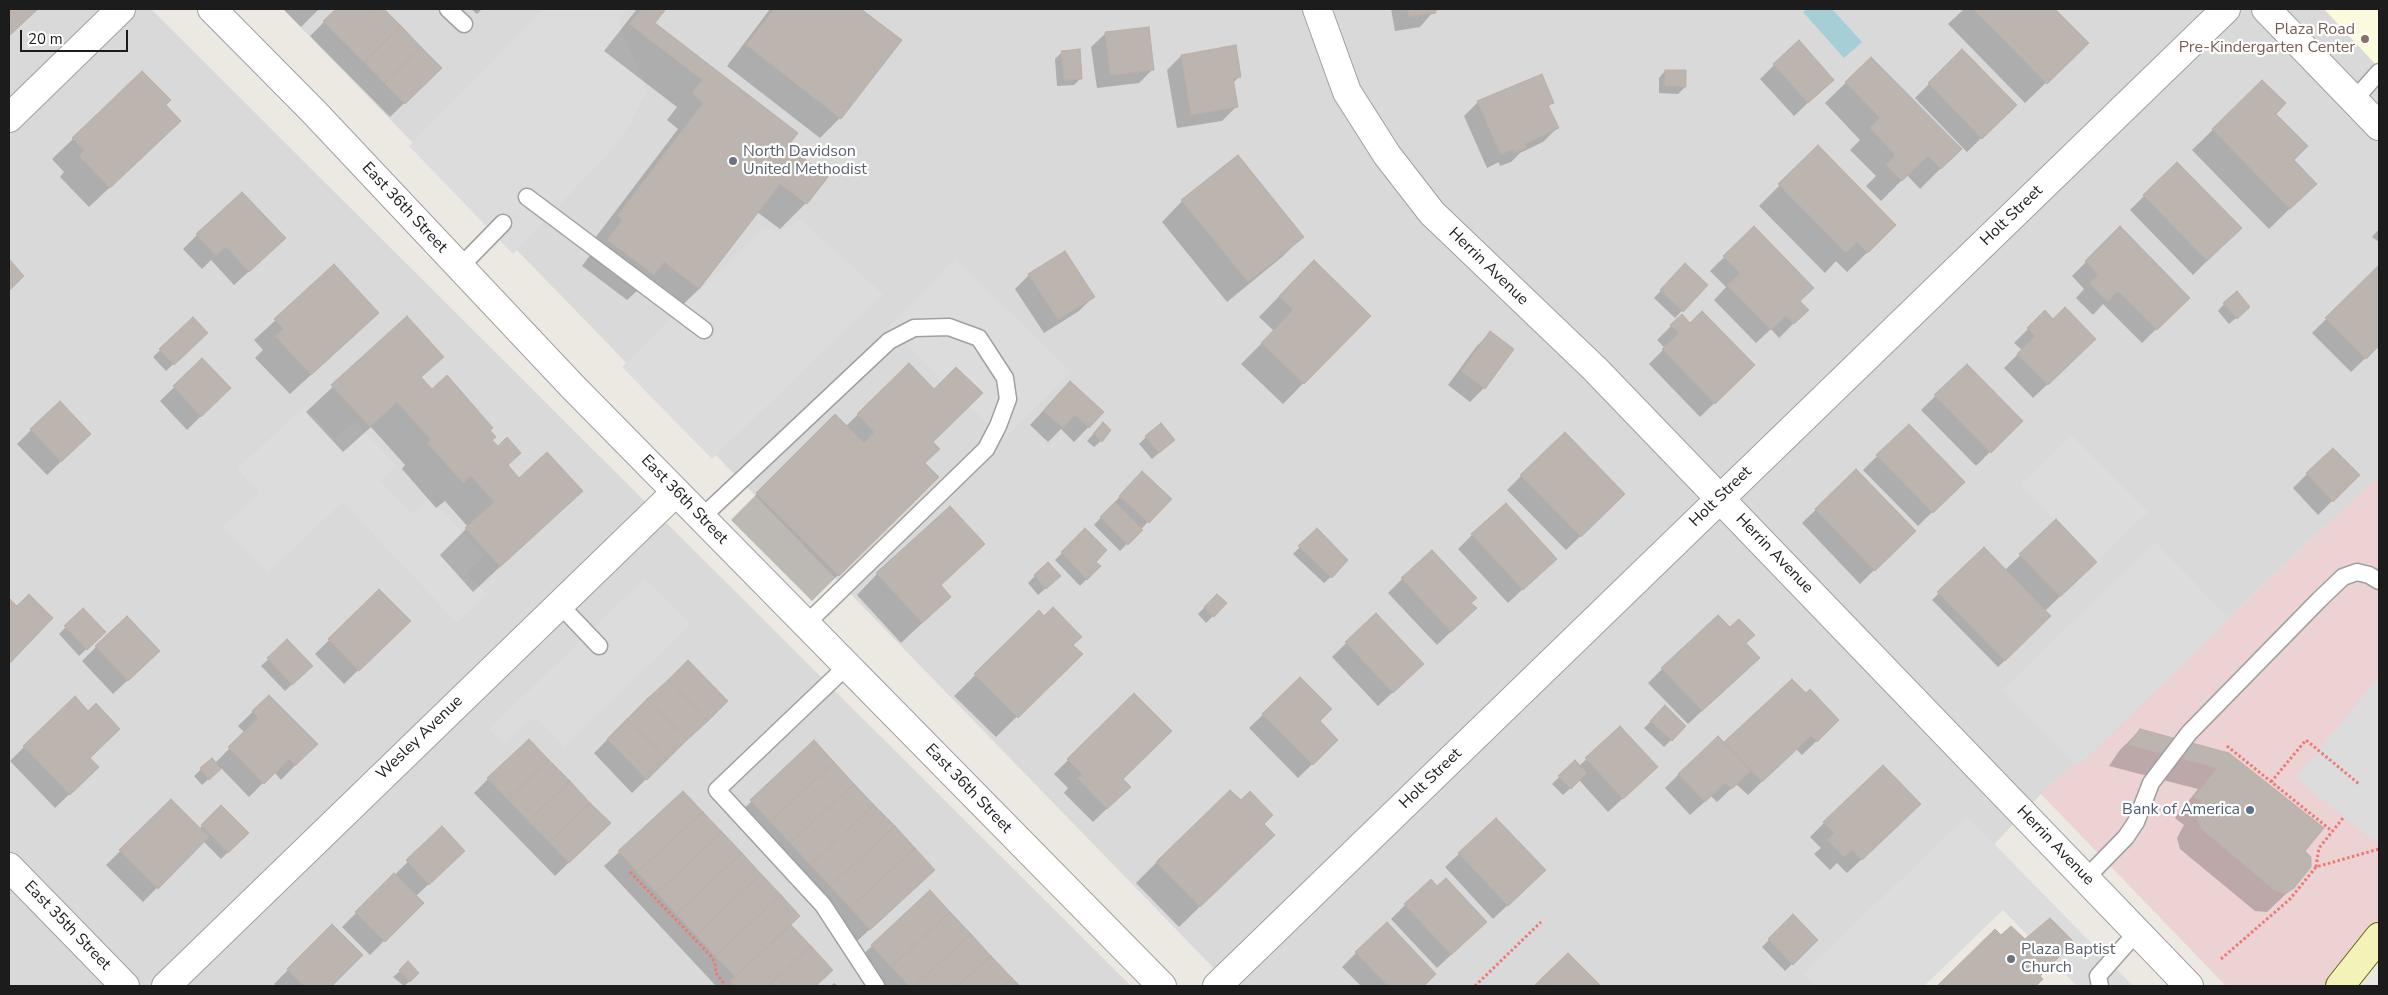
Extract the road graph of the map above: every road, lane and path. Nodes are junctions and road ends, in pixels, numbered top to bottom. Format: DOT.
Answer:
graph roads {
  1 [pos="121,9"];
  2 [pos="212,9"];
  3 [pos="448,9"];
  4 [pos="1317,9"];
  5 [pos="2226,9"];
  6 [pos="2266,9"];
  7 [pos="464,24"];
  8 [pos="2379,72"];
  9 [pos="2354,100"];
  10 [pos="9,118"];
  11 [pos="2379,126"];
  12 [pos="527,197"];
  13 [pos="502,223"];
  14 [pos="460,267"];
  15 [pos="704,330"];
  16 [pos="676,492"];
  17 [pos="1720,498"];
  18 [pos="701,518"];
  19 [pos="2379,581"];
  20 [pos="559,604"];
  21 [pos="806,624"];
  22 [pos="599,646"];
  23 [pos="847,666"];
  24 [pos="2227,746"];
  25 [pos="2271,782"];
  26 [pos="2359,784"];
  27 [pos="2343,818"];
  28 [pos="2332,831"];
  29 [pos="2379,849"];
  30 [pos="9,866"];
  31 [pos="2316,867"];
  32 [pos="630,872"];
  33 [pos="2086,878"];
  34 [pos="1541,922"];
  35 [pos="2137,932"];
  36 [pos="2379,938"];
  37 [pos="2221,959"];
  38 [pos="125,986"];
  39 [pos="166,986"];
  40 [pos="726,986"];
  41 [pos="876,986"];
  42 [pos="1162,986"];
  43 [pos="1217,986"];
  44 [pos="1475,986"];
  45 [pos="2100,986"];
  46 [pos="2189,986"];
  47 [pos="2340,986"];
  1 -- 10 [label="street"];
  2 -- 14 [label="street, East 36th Street"];
  3 -- 7 [label="lane"];
  4 -- 17 [label="street, Herrin Avenue"];
  5 -- 17 [label="street, Holt Street"];
  6 -- 9 [label="street"];
  8 -- 9 [label="lane"];
  9 -- 11 [label="street"];
  12 -- 15 [label="lane"];
  13 -- 14 [label="lane"];
  14 -- 16 [label="street, East 36th Street"];
  16 -- 18 [label="street, East 36th Street"];
  16 -- 20 [label="street, Wesley Avenue"];
  17 -- 33 [label="street, Herrin Avenue"];
  17 -- 43 [label="street, Holt Street"];
  18 -- 21 [label="street, East 36th Street"];
  18 -- 21 [label="lane"];
  19 -- 33 [label="lane"];
  20 -- 22 [label="lane"];
  20 -- 39 [label="street, Wesley Avenue"];
  21 -- 23 [label="street, East 36th Street"];
  23 -- 41 [label="lane"];
  23 -- 42 [label="street, East 36th Street"];
  24 -- 25 [label="path"];
  25 -- 26 [label="path"];
  25 -- 28 [label="path"];
  27 -- 28 [label="path"];
  28 -- 31 [label="path"];
  29 -- 31 [label="path"];
  30 -- 38 [label="street, East 35th Street"];
  31 -- 37 [label="path"];
  32 -- 40 [label="path"];
  33 -- 35 [label="street, Herrin Avenue"];
  34 -- 44 [label="path"];
  35 -- 45 [label="lane"];
  35 -- 46 [label="street, Herrin Avenue"];
  36 -- 47 [label="main road"];
}
